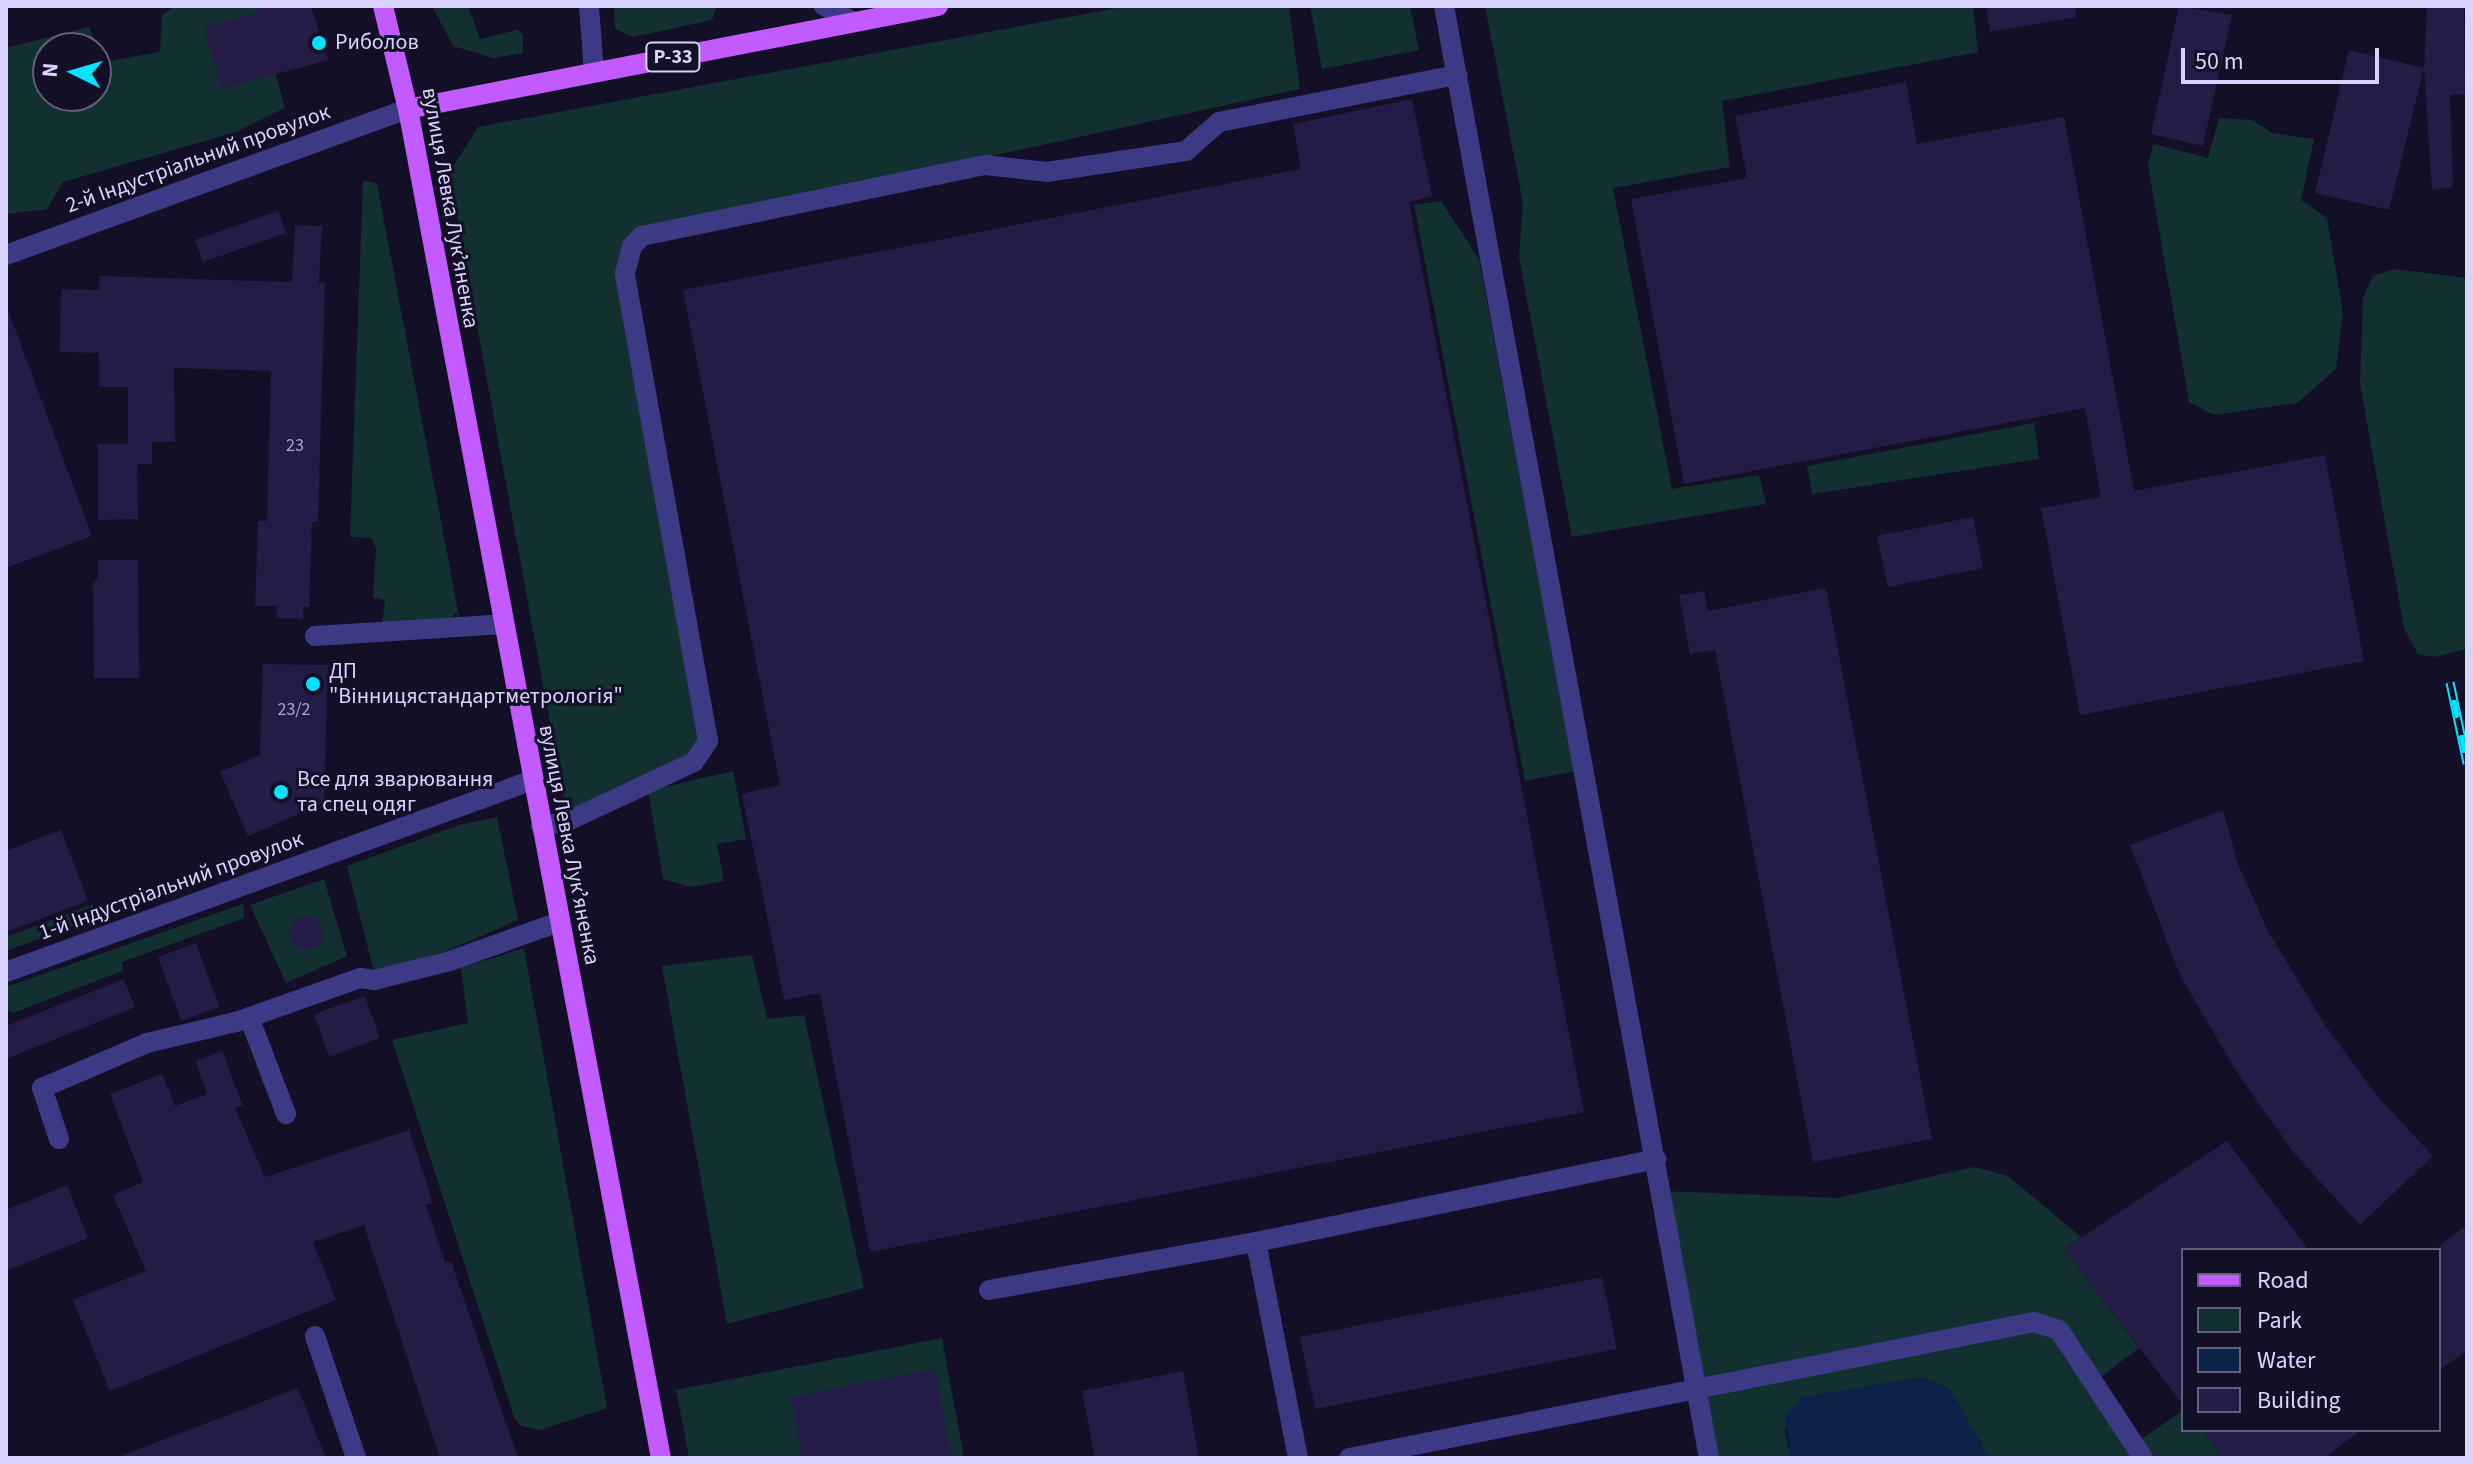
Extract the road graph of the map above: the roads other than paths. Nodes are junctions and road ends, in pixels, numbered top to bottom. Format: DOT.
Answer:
graph roads {
  1 [pos="383,6"];
  2 [pos="589,6"];
  3 [pos="824,6"];
  4 [pos="938,6"];
  5 [pos="1444,6"];
  6 [pos="854,22"];
  7 [pos="594,72"];
  8 [pos="1457,75"];
  9 [pos="408,109"];
  10 [pos="6,255"];
  11 [pos="504,624"];
  12 [pos="315,636"];
  13 [pos="533,780"];
  14 [pos="541,826"];
  15 [pos="559,922"];
  16 [pos="6,972"];
  17 [pos="249,1017"];
  18 [pos="286,1114"];
  19 [pos="59,1139"];
  20 [pos="1656,1159"];
  21 [pos="1256,1242"];
  22 [pos="989,1290"];
  23 [pos="315,1336"];
  24 [pos="1696,1388"];
  25 [pos="356,1458"];
  26 [pos="661,1458"];
  27 [pos="1298,1458"];
  28 [pos="1349,1458"];
  29 [pos="1709,1458"];
  30 [pos="2143,1458"];
  1 -- 9 [label="main road, вулиця Левка Лукʼяненка"];
  2 -- 7 [label="street"];
  3 -- 6 [label="street"];
  4 -- 6 [label="main road, Р-33"];
  5 -- 8 [label="street"];
  6 -- 7 [label="main road, Р-33"];
  7 -- 9 [label="main road, Р-33"];
  8 -- 14 [label="street"];
  8 -- 20 [label="street"];
  9 -- 10 [label="street, 2-й Індустріальний провулок"];
  9 -- 11 [label="main road, вулиця Левка Лукʼяненка"];
  11 -- 12 [label="street"];
  11 -- 13 [label="main road, вулиця Левка Лукʼяненка"];
  13 -- 14 [label="main road, вулиця Левка Лукʼяненка"];
  13 -- 16 [label="street, 1-й Індустріальний провулок"];
  14 -- 15 [label="main road, вулиця Левка Лукʼяненка"];
  15 -- 17 [label="street"];
  15 -- 26 [label="main road, вулиця Левка Лукʼяненка"];
  17 -- 18 [label="street"];
  17 -- 19 [label="street"];
  20 -- 21 [label="street"];
  20 -- 24 [label="street"];
  21 -- 22 [label="street"];
  21 -- 27 [label="street"];
  23 -- 25 [label="street"];
  24 -- 28 [label="street"];
  24 -- 29 [label="street"];
  24 -- 30 [label="street"];
}
